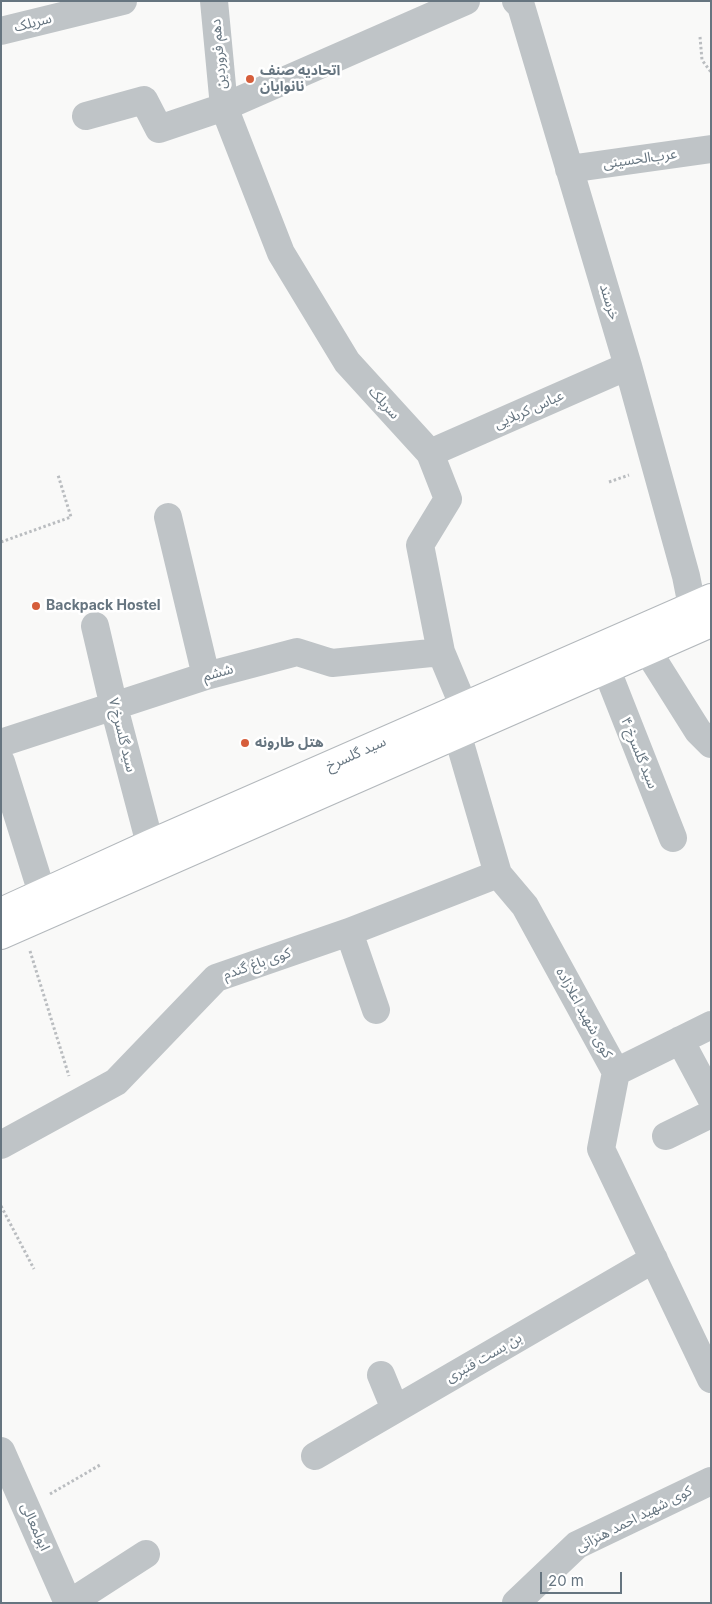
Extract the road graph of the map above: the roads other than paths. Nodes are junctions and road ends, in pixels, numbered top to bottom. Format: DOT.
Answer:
graph roads {
  1 [pos="123,1"];
  2 [pos="214,1"];
  3 [pos="466,1"];
  4 [pos="516,1"];
  5 [pos="1,31"];
  6 [pos="224,107"];
  7 [pos="86,116"];
  8 [pos="711,149"];
  9 [pos="569,169"];
  10 [pos="628,366"];
  11 [pos="430,453"];
  12 [pos="168,517"];
  13 [pos="704,609"];
  14 [pos="95,626"];
  15 [pos="647,650"];
  16 [pos="441,652"];
  17 [pos="606,668"];
  18 [pos="206,676"];
  19 [pos="114,707"];
  20 [pos="464,707"];
  21 [pos="457,733"];
  22 [pos="1,743"];
  23 [pos="711,744"];
  24 [pos="1,762"];
  25 [pos="673,838"];
  26 [pos="150,844"];
  27 [pos="498,874"];
  28 [pos="42,893"];
  29 [pos="8,924"];
  30 [pos="350,932"];
  31 [pos="376,1010"];
  32 [pos="711,1025"];
  33 [pos="680,1040"];
  34 [pos="616,1072"];
  35 [pos="711,1098"];
  36 [pos="711,1114"];
  37 [pos="666,1136"];
  38 [pos="1,1146"];
  39 [pos="654,1259"];
  40 [pos="381,1375"];
  41 [pos="711,1379"];
  42 [pos="395,1409"];
  43 [pos="1,1451"];
  44 [pos="315,1456"];
  45 [pos="711,1481"];
  46 [pos="146,1554"];
  47 [pos="69,1603"];
  48 [pos="516,1603"];
  1 -- 5 [label="street, سریلک"];
  2 -- 6 [label="street, دهم فروردین"];
  3 -- 6 [label="street"];
  4 -- 9 [label="street, خرسند"];
  6 -- 7 [label="street"];
  6 -- 11 [label="street, سرپلک"];
  8 -- 9 [label="street, عرب‌الحسینی"];
  9 -- 10 [label="street, خرسند"];
  10 -- 11 [label="street, عباس کربلایی"];
  10 -- 13 [label="street, خرسند"];
  11 -- 16 [label="street, سرپلک"];
  12 -- 18 [label="street"];
  13 -- 15 [label="main road, سید گلسرخ"];
  13 -- 20 [label="main road, سید گلسرخ"];
  14 -- 19 [label="street, سید گلسرخ ۷"];
  15 -- 17 [label="main road, سید گلسرخ"];
  15 -- 23 [label="street"];
  16 -- 18 [label="street, ششم"];
  16 -- 20 [label="street, سرپلک"];
  17 -- 21 [label="main road, سید گلسرخ"];
  17 -- 25 [label="street, سید گلسرخ ۴"];
  18 -- 19 [label="street, ششم"];
  19 -- 22 [label="street, ششم"];
  19 -- 26 [label="street, سید گلسرخ ۷"];
  20 -- 26 [label="main road, سید گلسرخ"];
  21 -- 27 [label="street, کوی شهید اعلازاده"];
  21 -- 29 [label="main road, سید گلسرخ"];
  24 -- 28 [label="street"];
  26 -- 28 [label="main road, سید گلسرخ"];
  27 -- 30 [label="street, کوی باغ گندم"];
  27 -- 34 [label="street, کوی شهید اعلازاده"];
  28 -- 29 [label="main road, سید گلسرخ"];
  30 -- 31 [label="street"];
  30 -- 38 [label="street, کوی باغ گندم"];
  32 -- 33 [label="street"];
  33 -- 34 [label="street"];
  33 -- 35 [label="street"];
  34 -- 39 [label="street, کوی شهید اعلازاده"];
  36 -- 37 [label="street"];
  39 -- 41 [label="street, کوی شهید اعلازاده"];
  39 -- 42 [label="street, بن بست قنبری"];
  40 -- 42 [label="street"];
  42 -- 44 [label="street, بن بست قنبری"];
  43 -- 47 [label="street, ابولمعالی"];
  45 -- 48 [label="street, کوی شهید احمد هنزائی"];
  46 -- 47 [label="street"];
}
